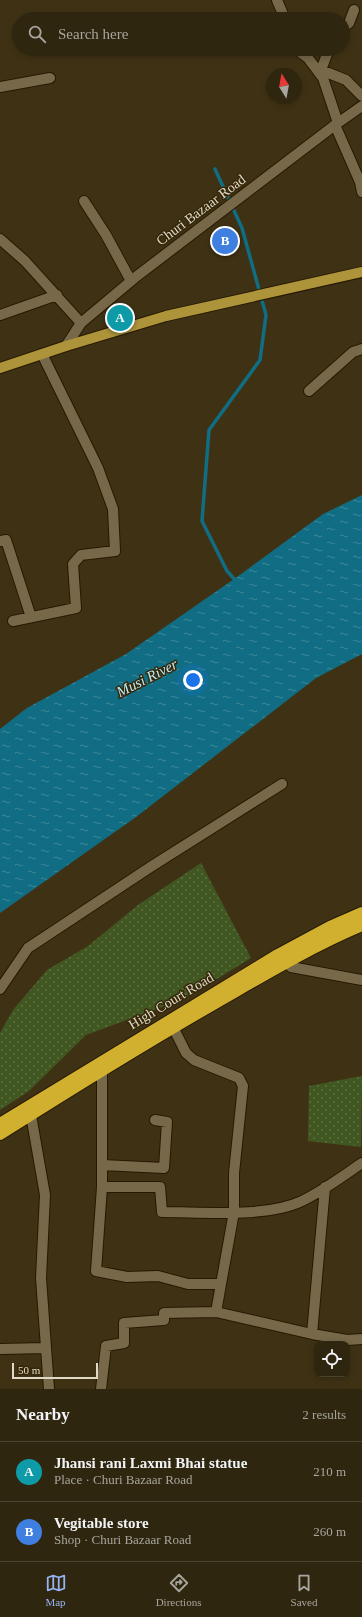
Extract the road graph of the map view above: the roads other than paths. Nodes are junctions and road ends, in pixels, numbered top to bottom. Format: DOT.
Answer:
graph roads {
  1 [pos="277,0"];
  2 [pos="354,10"];
  3 [pos="281,12"];
  4 [pos="350,21"];
  5 [pos="305,56"];
  6 [pos="327,56"];
  7 [pos="322,74"];
  8 [pos="50,78"];
  9 [pos="0,87"];
  10 [pos="362,96"];
  11 [pos="362,106"];
  12 [pos="337,124"];
  13 [pos="362,192"];
  14 [pos="84,201"];
  15 [pos="0,239"];
  16 [pos="362,272"];
  17 [pos="131,281"];
  18 [pos="57,295"];
  19 [pos="0,315"];
  20 [pos="82,322"];
  21 [pos="66,346"];
  22 [pos="362,349"];
  23 [pos="42,354"];
  24 [pos="0,368"];
  25 [pos="309,391"];
  26 [pos="0,541"];
  27 [pos="30,617"];
  28 [pos="13,621"];
  29 [pos="282,784"];
  30 [pos="362,913"];
  31 [pos="362,925"];
  32 [pos="281,958"];
  33 [pos="362,980"];
  34 [pos="0,989"];
  35 [pos="173,1027"];
  36 [pos="102,1072"];
  37 [pos="31,1115"];
  38 [pos="155,1120"];
  39 [pos="0,1124"];
  40 [pos="0,1134"];
  41 [pos="362,1163"];
  42 [pos="102,1165"];
  43 [pos="102,1187"];
  44 [pos="325,1188"];
  45 [pos="234,1212"];
  46 [pos="222,1284"];
  47 [pos="216,1312"];
  48 [pos="312,1334"];
  49 [pos="362,1339"];
  50 [pos="45,1348"];
  51 [pos="0,1349"];
  52 [pos="49,1389"];
  53 [pos="101,1389"];
  1 -- 3 [label="street"];
  2 -- 4 [label="street"];
  5 -- 7 [label="street"];
  6 -- 7 [label="street"];
  7 -- 10 [label="street"];
  7 -- 12 [label="street"];
  8 -- 9 [label="street"];
  11 -- 12 [label="street, Churi Bazaar Road"];
  12 -- 13 [label="street"];
  12 -- 17 [label="street, Churi Bazaar Road"];
  14 -- 17 [label="street"];
  15 -- 18 [label="street"];
  16 -- 21 [label="main road"];
  17 -- 20 [label="street, Churi Bazaar Road"];
  18 -- 19 [label="street"];
  18 -- 20 [label="street"];
  20 -- 21 [label="street, Churi Bazaar Road"];
  21 -- 23 [label="main road"];
  22 -- 25 [label="street"];
  23 -- 24 [label="main road"];
  23 -- 27 [label="street"];
  26 -- 27 [label="street"];
  27 -- 28 [label="street"];
  29 -- 34 [label="street"];
  30 -- 32 [label="highway, High Court Road"];
  31 -- 32 [label="highway, High Court Road"];
  32 -- 33 [label="street"];
  32 -- 35 [label="highway, High Court Road"];
  32 -- 39 [label="highway, High Court Road"];
  35 -- 36 [label="highway, High Court Road"];
  35 -- 45 [label="street"];
  36 -- 37 [label="highway, High Court Road"];
  36 -- 42 [label="street"];
  37 -- 40 [label="highway, High Court Road"];
  37 -- 50 [label="street"];
  38 -- 42 [label="street"];
  41 -- 44 [label="street"];
  42 -- 43 [label="street"];
  43 -- 45 [label="street"];
  43 -- 46 [label="street"];
  44 -- 45 [label="street"];
  44 -- 48 [label="street"];
  45 -- 46 [label="street"];
  46 -- 47 [label="street"];
  47 -- 48 [label="street"];
  47 -- 53 [label="street"];
  48 -- 49 [label="street"];
  50 -- 51 [label="street"];
  50 -- 52 [label="street"];
}
